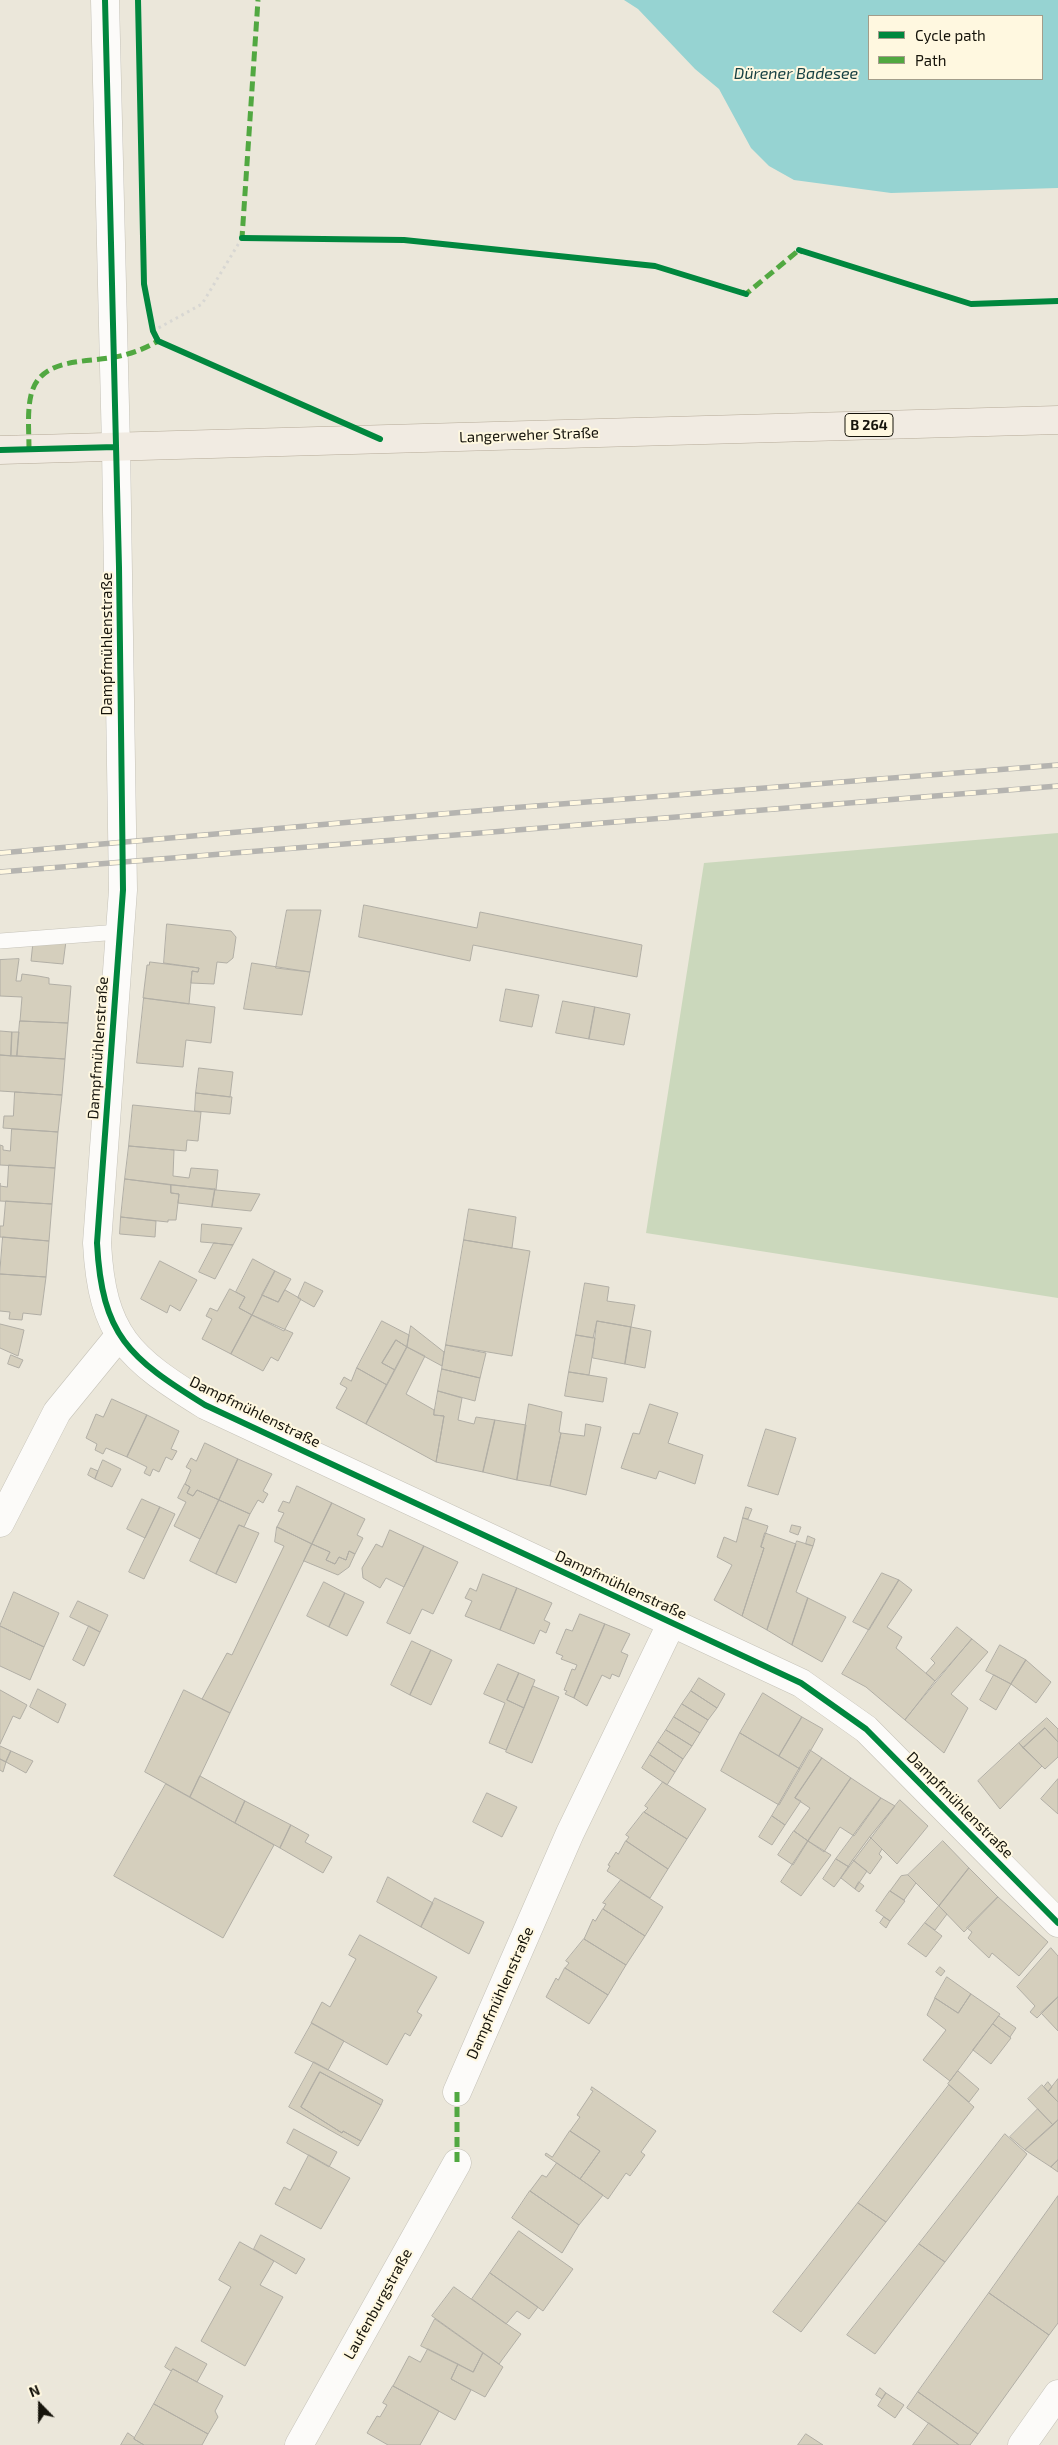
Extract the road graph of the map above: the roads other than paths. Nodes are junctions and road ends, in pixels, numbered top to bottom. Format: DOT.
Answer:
graph roads {
  1 [pos="105,0"];
  2 [pos="1058,420"];
  3 [pos="116,447"];
  4 [pos="0,450"];
  5 [pos="119,932"];
  6 [pos="0,941"];
  7 [pos="119,1336"];
  8 [pos="0,1523"];
  9 [pos="672,1622"];
  10 [pos="1058,1923"];
  11 [pos="457,2092"];
  12 [pos="457,2163"];
  13 [pos="1058,2394"];
  14 [pos="299,2445"];
  15 [pos="1022,2445"];
  1 -- 3 [label="street, Dampfmühlenstraße"];
  2 -- 3 [label="main road, Langerweher Straße / B 264"];
  3 -- 4 [label="main road, Langerweher Straße / B 264"];
  3 -- 5 [label="street, Dampfmühlenstraße"];
  5 -- 6 [label="lane"];
  5 -- 7 [label="street, Dampfmühlenstraße"];
  7 -- 8 [label="street"];
  7 -- 9 [label="street, Dampfmühlenstraße"];
  9 -- 10 [label="street, Dampfmühlenstraße"];
  9 -- 11 [label="street, Dampfmühlenstraße"];
  12 -- 14 [label="street, Laufenburgstraße"];
  13 -- 15 [label="street"];
}
